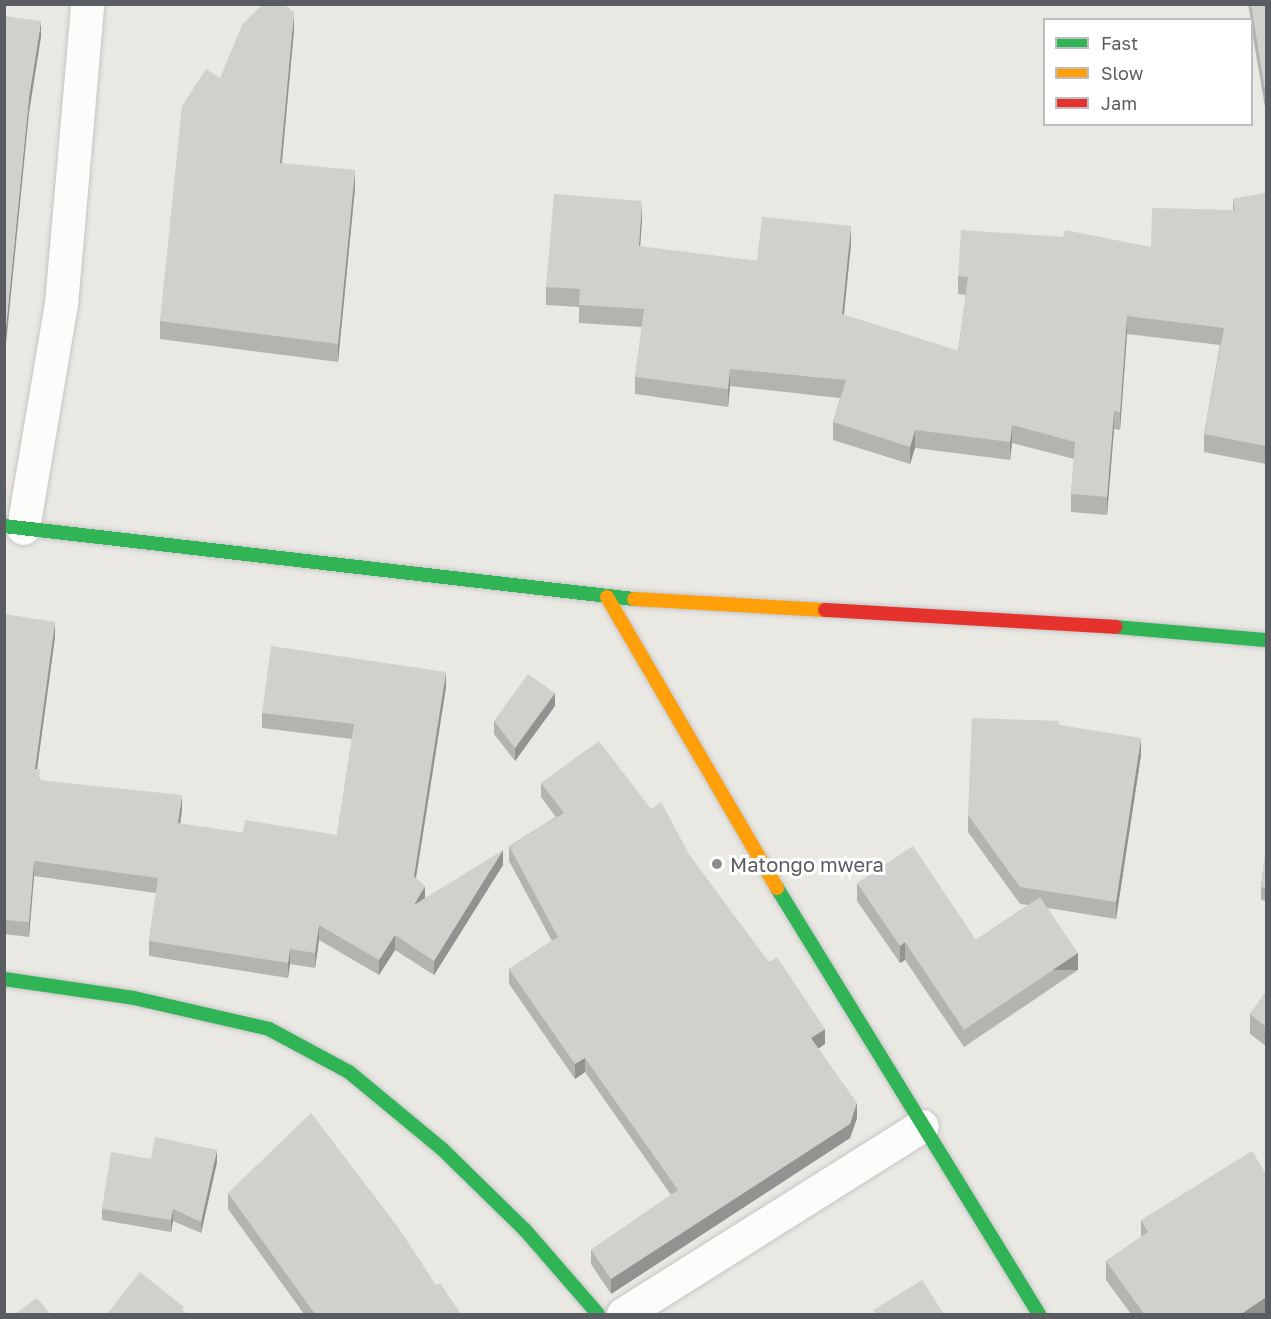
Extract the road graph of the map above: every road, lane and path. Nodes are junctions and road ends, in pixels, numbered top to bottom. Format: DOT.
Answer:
graph roads {
  1 [pos="87,4"];
  2 [pos="14,527"];
  3 [pos="607,597"];
  4 [pos="1266,640"];
  5 [pos="4,980"];
  6 [pos="922,1126"];
  7 [pos="598,1314"];
  8 [pos="623,1314"];
  9 [pos="1039,1314"];
  1 -- 2 [label="street"];
  2 -- 3 [label="street"];
  3 -- 4 [label="street"];
  3 -- 6 [label="street"];
  5 -- 7 [label="street"];
  6 -- 8 [label="street"];
  6 -- 9 [label="street"];
}
